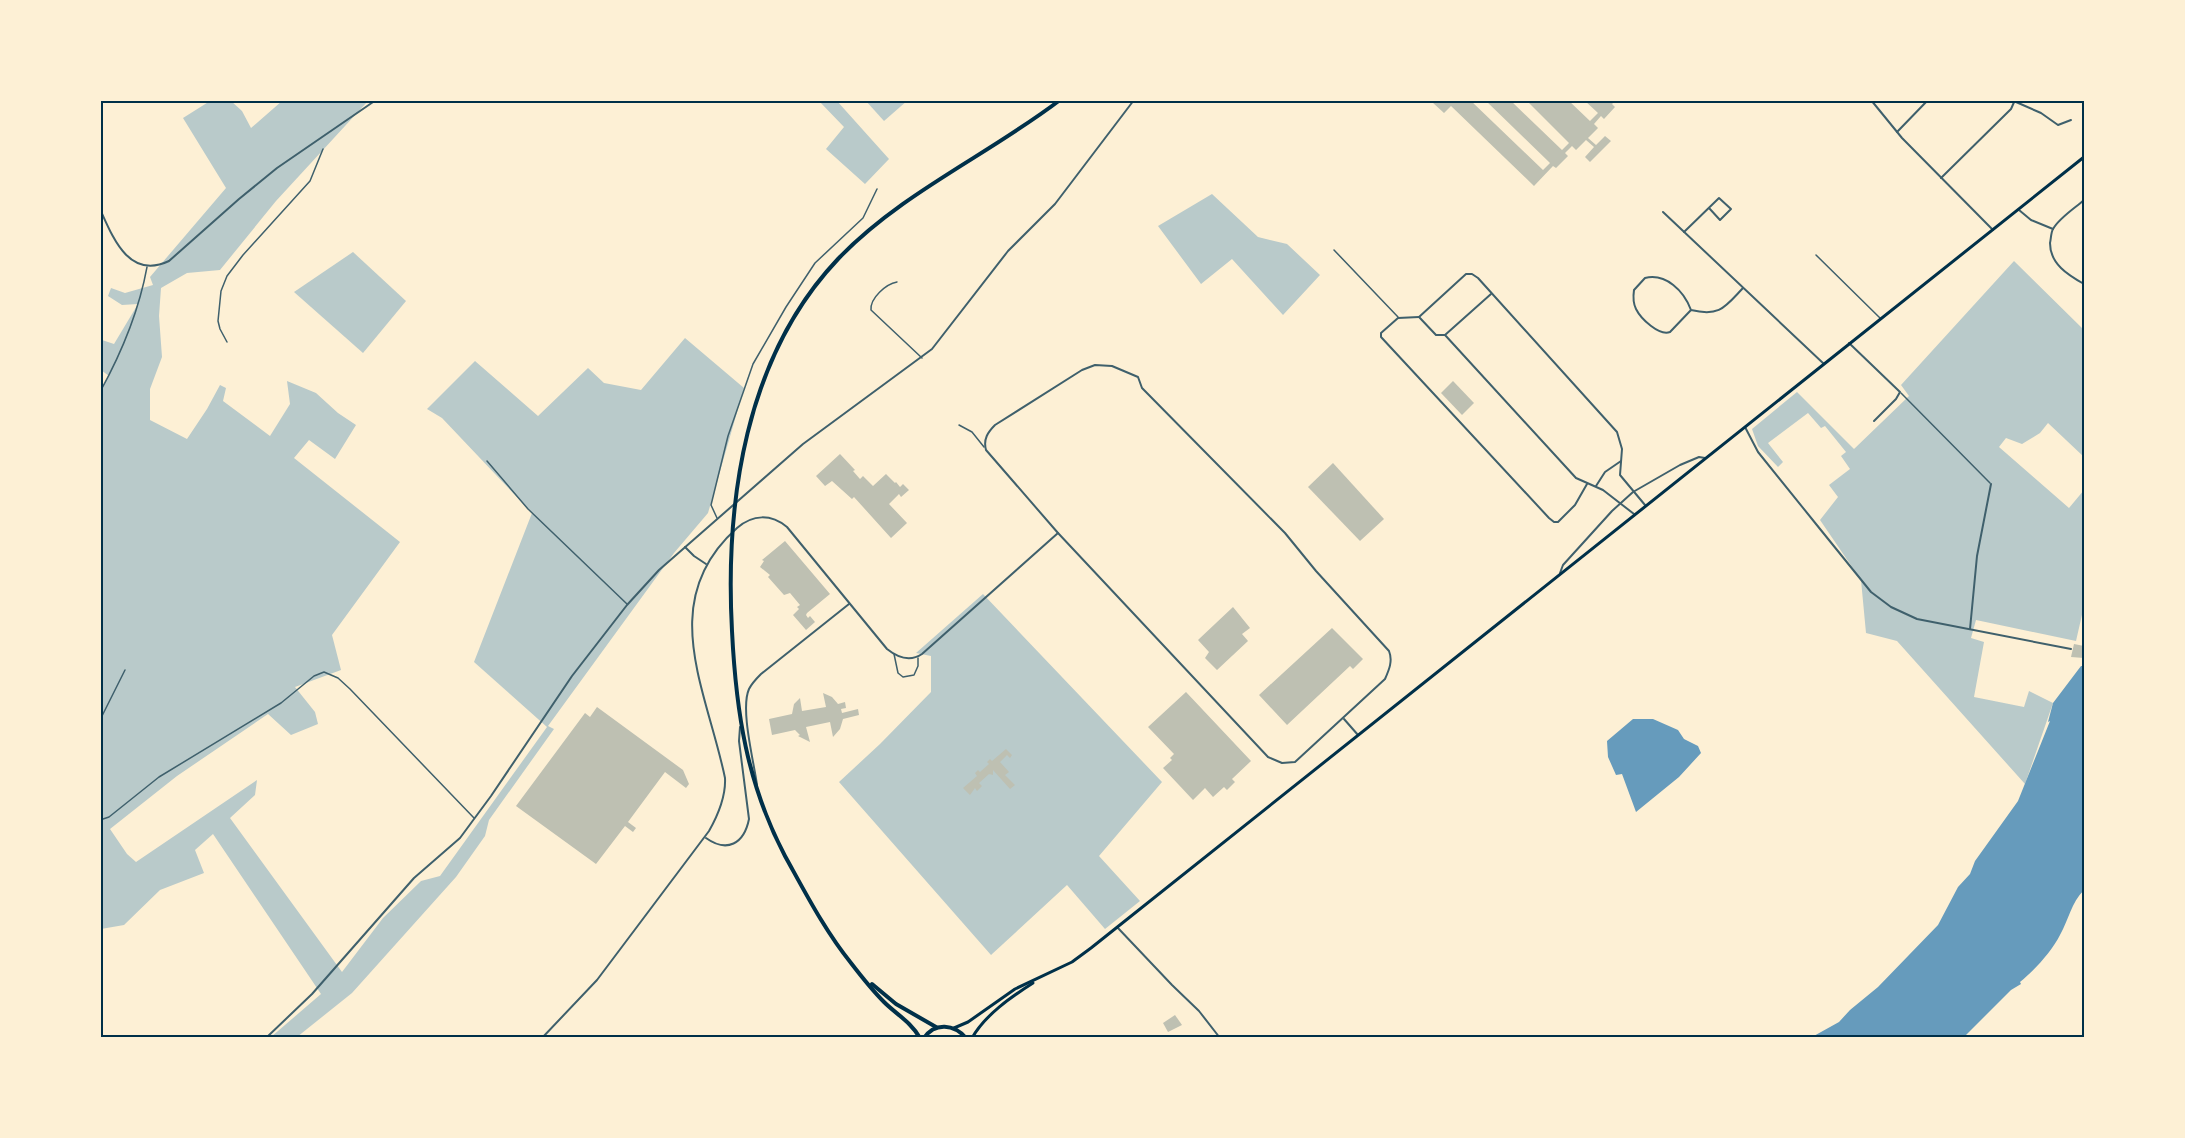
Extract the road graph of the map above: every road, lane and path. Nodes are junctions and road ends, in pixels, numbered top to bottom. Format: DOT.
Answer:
graph roads {
  1 [pos="376,100"];
  2 [pos="1060,100"];
  3 [pos="1134,100"];
  4 [pos="1871,100"];
  5 [pos="1928,100"];
  6 [pos="2016,101"];
  7 [pos="2071,120"];
  8 [pos="1897,132"];
  9 [pos="323,149"];
  10 [pos="2085,157"];
  11 [pos="1941,178"];
  12 [pos="877,189"];
  13 [pos="2085,200"];
  14 [pos="1709,208"];
  15 [pos="100,209"];
  16 [pos="2019,210"];
  17 [pos="1663,212"];
  18 [pos="2052,229"];
  19 [pos="1993,230"];
  20 [pos="1684,232"];
  21 [pos="1334,250"];
  22 [pos="1816,255"];
  23 [pos="147,266"];
  24 [pos="897,282"];
  25 [pos="2085,284"];
  26 [pos="1743,288"];
  27 [pos="1491,294"];
  28 [pos="1691,310"];
  29 [pos="1419,317"];
  30 [pos="1398,318"];
  31 [pos="1881,318"];
  32 [pos="1445,335"];
  33 [pos="226,342"];
  34 [pos="1849,343"];
  35 [pos="922,358"];
  36 [pos="1824,364"];
  37 [pos="100,392"];
  38 [pos="1900,392"];
  39 [pos="1874,421"];
  40 [pos="958,425"];
  41 [pos="1745,427"];
  42 [pos="986,450"];
  43 [pos="1705,458"];
  44 [pos="487,461"];
  45 [pos="1621,461"];
  46 [pos="1587,484"];
  47 [pos="1991,484"];
  48 [pos="1596,486"];
  49 [pos="1633,492"];
  50 [pos="1620,502"];
  51 [pos="1645,505"];
  52 [pos="1634,514"];
  53 [pos="717,519"];
  54 [pos="1058,532"];
  55 [pos="685,547"];
  56 [pos="706,564"];
  57 [pos="1560,573"];
  58 [pos="849,603"];
  59 [pos="627,605"];
  60 [pos="1970,628"];
  61 [pos="2071,649"];
  62 [pos="894,654"];
  63 [pos="918,657"];
  64 [pos="125,670"];
  65 [pos="1344,719"];
  66 [pos="100,720"];
  67 [pos="740,727"];
  68 [pos="1358,735"];
  69 [pos="760,800"];
  70 [pos="474,819"];
  71 [pos="100,820"];
  72 [pos="705,837"];
  73 [pos="1117,927"];
  74 [pos="1041,977"];
  75 [pos="864,978"];
  76 [pos="936,1027"];
  77 [pos="954,1028"];
  78 [pos="266,1038"];
  79 [pos="542,1038"];
  80 [pos="922,1038"];
  81 [pos="966,1038"];
  82 [pos="972,1038"];
  83 [pos="1220,1038"];
  1 -- 23 [label="street"];
  2 -- 67 [label="main road"];
  3 -- 35 [label="street"];
  4 -- 8 [label="street"];
  5 -- 8 [label="street"];
  6 -- 7 [label="street"];
  6 -- 11 [label="street"];
  8 -- 11 [label="street"];
  9 -- 33 [label="lane"];
  10 -- 16 [label="main road"];
  11 -- 19 [label="street"];
  12 -- 53 [label="lane"];
  13 -- 18 [label="street"];
  14 -- 14 [label="street"];
  14 -- 20 [label="street"];
  15 -- 23 [label="street"];
  16 -- 18 [label="street"];
  16 -- 19 [label="main road"];
  17 -- 20 [label="street"];
  18 -- 25 [label="street"];
  19 -- 31 [label="main road"];
  20 -- 26 [label="street"];
  21 -- 30 [label="lane"];
  22 -- 31 [label="lane"];
  23 -- 37 [label="lane"];
  24 -- 35 [label="lane"];
  26 -- 28 [label="street"];
  26 -- 36 [label="street"];
  27 -- 29 [label="street"];
  27 -- 32 [label="street"];
  27 -- 45 [label="street"];
  28 -- 28 [label="street"];
  29 -- 30 [label="street"];
  29 -- 32 [label="street"];
  30 -- 46 [label="street"];
  31 -- 34 [label="main road"];
  32 -- 46 [label="street"];
  34 -- 36 [label="main road"];
  34 -- 38 [label="street"];
  35 -- 53 [label="street"];
  36 -- 41 [label="main road"];
  38 -- 39 [label="street"];
  38 -- 47 [label="lane"];
  40 -- 42 [label="lane"];
  41 -- 43 [label="main road"];
  41 -- 60 [label="street"];
  42 -- 54 [label="street"];
  42 -- 65 [label="street"];
  43 -- 49 [label="street"];
  43 -- 51 [label="main road"];
  44 -- 59 [label="lane"];
  45 -- 48 [label="street"];
  45 -- 49 [label="street"];
  46 -- 48 [label="street"];
  47 -- 60 [label="street"];
  48 -- 50 [label="street"];
  49 -- 50 [label="street"];
  49 -- 51 [label="street"];
  50 -- 52 [label="street"];
  50 -- 57 [label="street"];
  51 -- 52 [label="main road"];
  52 -- 57 [label="main road"];
  53 -- 55 [label="street"];
  54 -- 63 [label="street"];
  54 -- 65 [label="street"];
  55 -- 56 [label="street"];
  55 -- 59 [label="street"];
  56 -- 58 [label="street"];
  56 -- 72 [label="street"];
  57 -- 68 [label="main road"];
  58 -- 62 [label="street"];
  58 -- 69 [label="street"];
  59 -- 70 [label="street"];
  60 -- 61 [label="street"];
  62 -- 63 [label="street"];
  62 -- 63 [label="lane"];
  64 -- 66 [label="lane"];
  65 -- 68 [label="street"];
  67 -- 69 [label="main road"];
  67 -- 72 [label="street"];
  68 -- 73 [label="main road"];
  69 -- 75 [label="main road"];
  70 -- 71 [label="lane"];
  70 -- 78 [label="street"];
  72 -- 79 [label="street"];
  73 -- 74 [label="main road"];
  73 -- 83 [label="street"];
  74 -- 77 [label="main road"];
  74 -- 82 [label="main road"];
  75 -- 76 [label="main road"];
  75 -- 80 [label="main road"];
  76 -- 77 [label="main road"];
  76 -- 80 [label="main road"];
  77 -- 81 [label="main road"];
}
